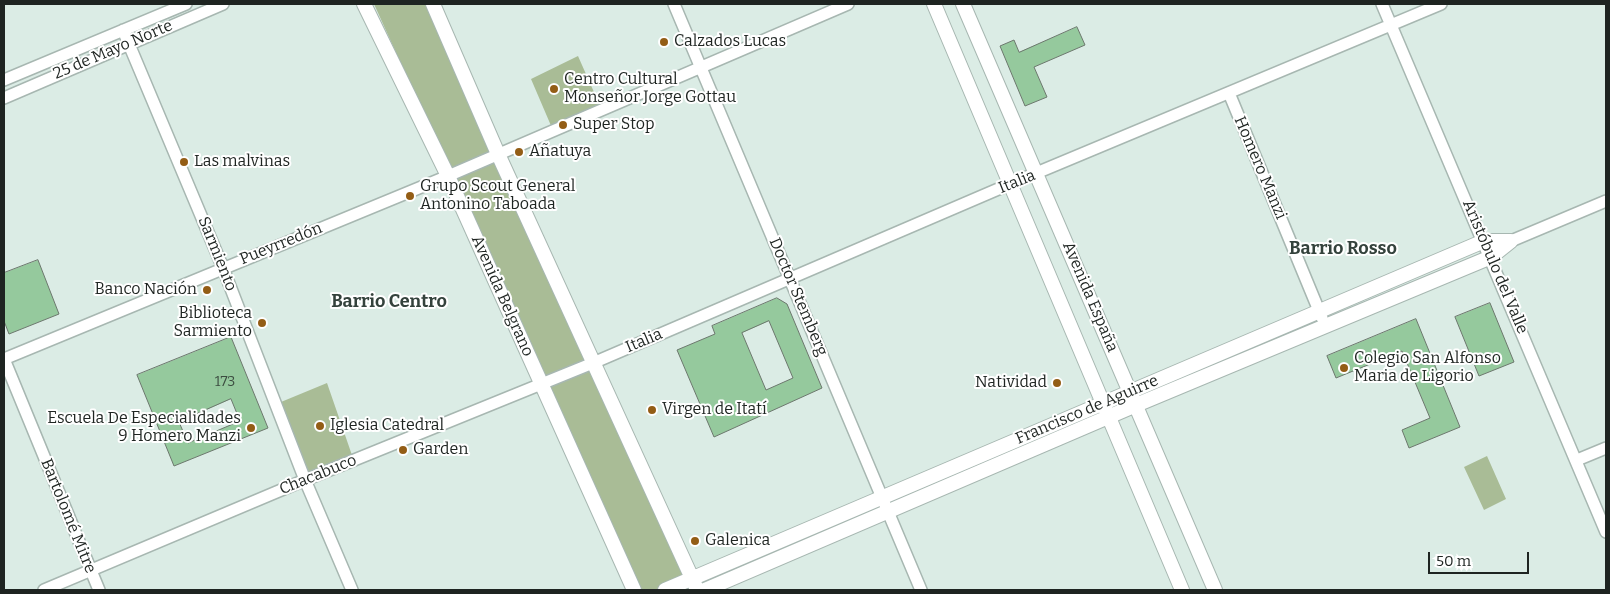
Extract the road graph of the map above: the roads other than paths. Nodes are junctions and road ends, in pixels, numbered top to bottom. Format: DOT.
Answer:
graph roads {
  1 [pos="186,4"];
  2 [pos="223,4"];
  3 [pos="364,4"];
  4 [pos="433,4"];
  5 [pos="674,4"];
  6 [pos="848,4"];
  7 [pos="934,4"];
  8 [pos="963,4"];
  9 [pos="1382,4"];
  10 [pos="1441,4"];
  11 [pos="1391,25"];
  12 [pos="123,30"];
  13 [pos="128,44"];
  14 [pos="702,67"];
  15 [pos="4,80"];
  16 [pos="1229,93"];
  17 [pos="4,98"];
  18 [pos="498,154"];
  19 [pos="1037,174"];
  20 [pos="448,176"];
  21 [pos="1010,184"];
  22 [pos="1606,201"];
  23 [pos="1484,241"];
  24 [pos="1511,241"];
  25 [pos="1491,257"];
  26 [pos="224,268"];
  27 [pos="790,278"];
  28 [pos="1320,311"];
  29 [pos="1326,326"];
  30 [pos="4,359"];
  31 [pos="593,363"];
  32 [pos="542,385"];
  33 [pos="1133,398"];
  34 [pos="1103,404"];
  35 [pos="1108,417"];
  36 [pos="1606,448"];
  37 [pos="1577,460"];
  38 [pos="305,480"];
  39 [pos="881,498"];
  40 [pos="887,512"];
  41 [pos="1606,532"];
  42 [pos="90,570"];
  43 [pos="695,584"];
  44 [pos="44,590"];
  45 [pos="99,590"];
  46 [pos="352,590"];
  47 [pos="634,590"];
  48 [pos="665,590"];
  49 [pos="705,590"];
  50 [pos="921,590"];
  51 [pos="1182,590"];
  52 [pos="1215,590"];
  1 -- 12 [label="street, 25 de Mayo Norte"];
  2 -- 13 [label="street, 25 de Mayo Norte"];
  3 -- 20 [label="street, Avenida Belgrano"];
  4 -- 18 [label="street"];
  5 -- 14 [label="street, Doctor Stemberg"];
  6 -- 14 [label="street, Pueyrredón"];
  7 -- 21 [label="street, Avenida España"];
  8 -- 19 [label="street, Avenida España"];
  9 -- 11 [label="street, Aristóbulo del Valle"];
  10 -- 11 [label="street, Italia"];
  11 -- 16 [label="street, Italia"];
  11 -- 23 [label="street, Aristóbulo del Valle"];
  12 -- 13 [label="street, Sarmiento"];
  12 -- 15 [label="street, 25 de Mayo Norte"];
  13 -- 17 [label="street, 25 de Mayo Norte"];
  13 -- 26 [label="street, Sarmiento"];
  14 -- 18 [label="street, Pueyrredón"];
  14 -- 27 [label="street, Doctor Stemberg"];
  16 -- 19 [label="street, Italia"];
  16 -- 28 [label="street, Homero Manzi"];
  18 -- 20 [label="street, Pueyrredón"];
  18 -- 31 [label="street"];
  19 -- 21 [label="street, Italia"];
  19 -- 33 [label="street, Avenida España"];
  20 -- 26 [label="street, Pueyrredón"];
  20 -- 32 [label="street, Avenida Belgrano"];
  21 -- 27 [label="street, Italia"];
  21 -- 34 [label="street, Avenida España"];
  22 -- 24 [label="street, Francisco de Aguirre"];
  23 -- 24 [label="street, Francisco de Aguirre"];
  23 -- 25 [label="street, Aristóbulo del Valle"];
  23 -- 28 [label="street, Francisco de Aguirre"];
  24 -- 25 [label="street, Francisco de Aguirre"];
  25 -- 29 [label="street, Francisco de Aguirre"];
  25 -- 37 [label="street, Aristóbulo del Valle"];
  26 -- 30 [label="street, Pueyrredón"];
  26 -- 38 [label="street, Sarmiento"];
  27 -- 31 [label="street, Italia"];
  27 -- 39 [label="street, Doctor Stemberg"];
  28 -- 29 [label="street, Homero Manzi"];
  28 -- 33 [label="street, Francisco de Aguirre"];
  29 -- 33 [label="street, Francisco de Aguirre"];
  30 -- 42 [label="street, Bartolomé Mitre"];
  31 -- 32 [label="street, Chacabuco"];
  31 -- 43 [label="street"];
  32 -- 38 [label="street, Chacabuco"];
  32 -- 47 [label="street, Avenida Belgrano"];
  33 -- 34 [label="street, Francisco de Aguirre"];
  33 -- 35 [label="street, Francisco de Aguirre"];
  33 -- 52 [label="street, Avenida España"];
  34 -- 35 [label="street, Avenida España"];
  34 -- 39 [label="street, Francisco de Aguirre"];
  35 -- 40 [label="street, Francisco de Aguirre"];
  35 -- 51 [label="street, Avenida España"];
  36 -- 37 [label="street"];
  37 -- 41 [label="street, Aristóbulo del Valle"];
  38 -- 42 [label="street, Chacabuco"];
  38 -- 46 [label="street, Sarmiento"];
  39 -- 40 [label="street, Doctor Stemberg"];
  39 -- 43 [label="street, Francisco de Aguirre"];
  40 -- 49 [label="street, Francisco de Aguirre"];
  40 -- 50 [label="street, Doctor Stemberg"];
  42 -- 44 [label="street, Chacabuco"];
  42 -- 45 [label="street, Bartolomé Mitre"];
  43 -- 48 [label="street, Francisco de Aguirre"];
}
